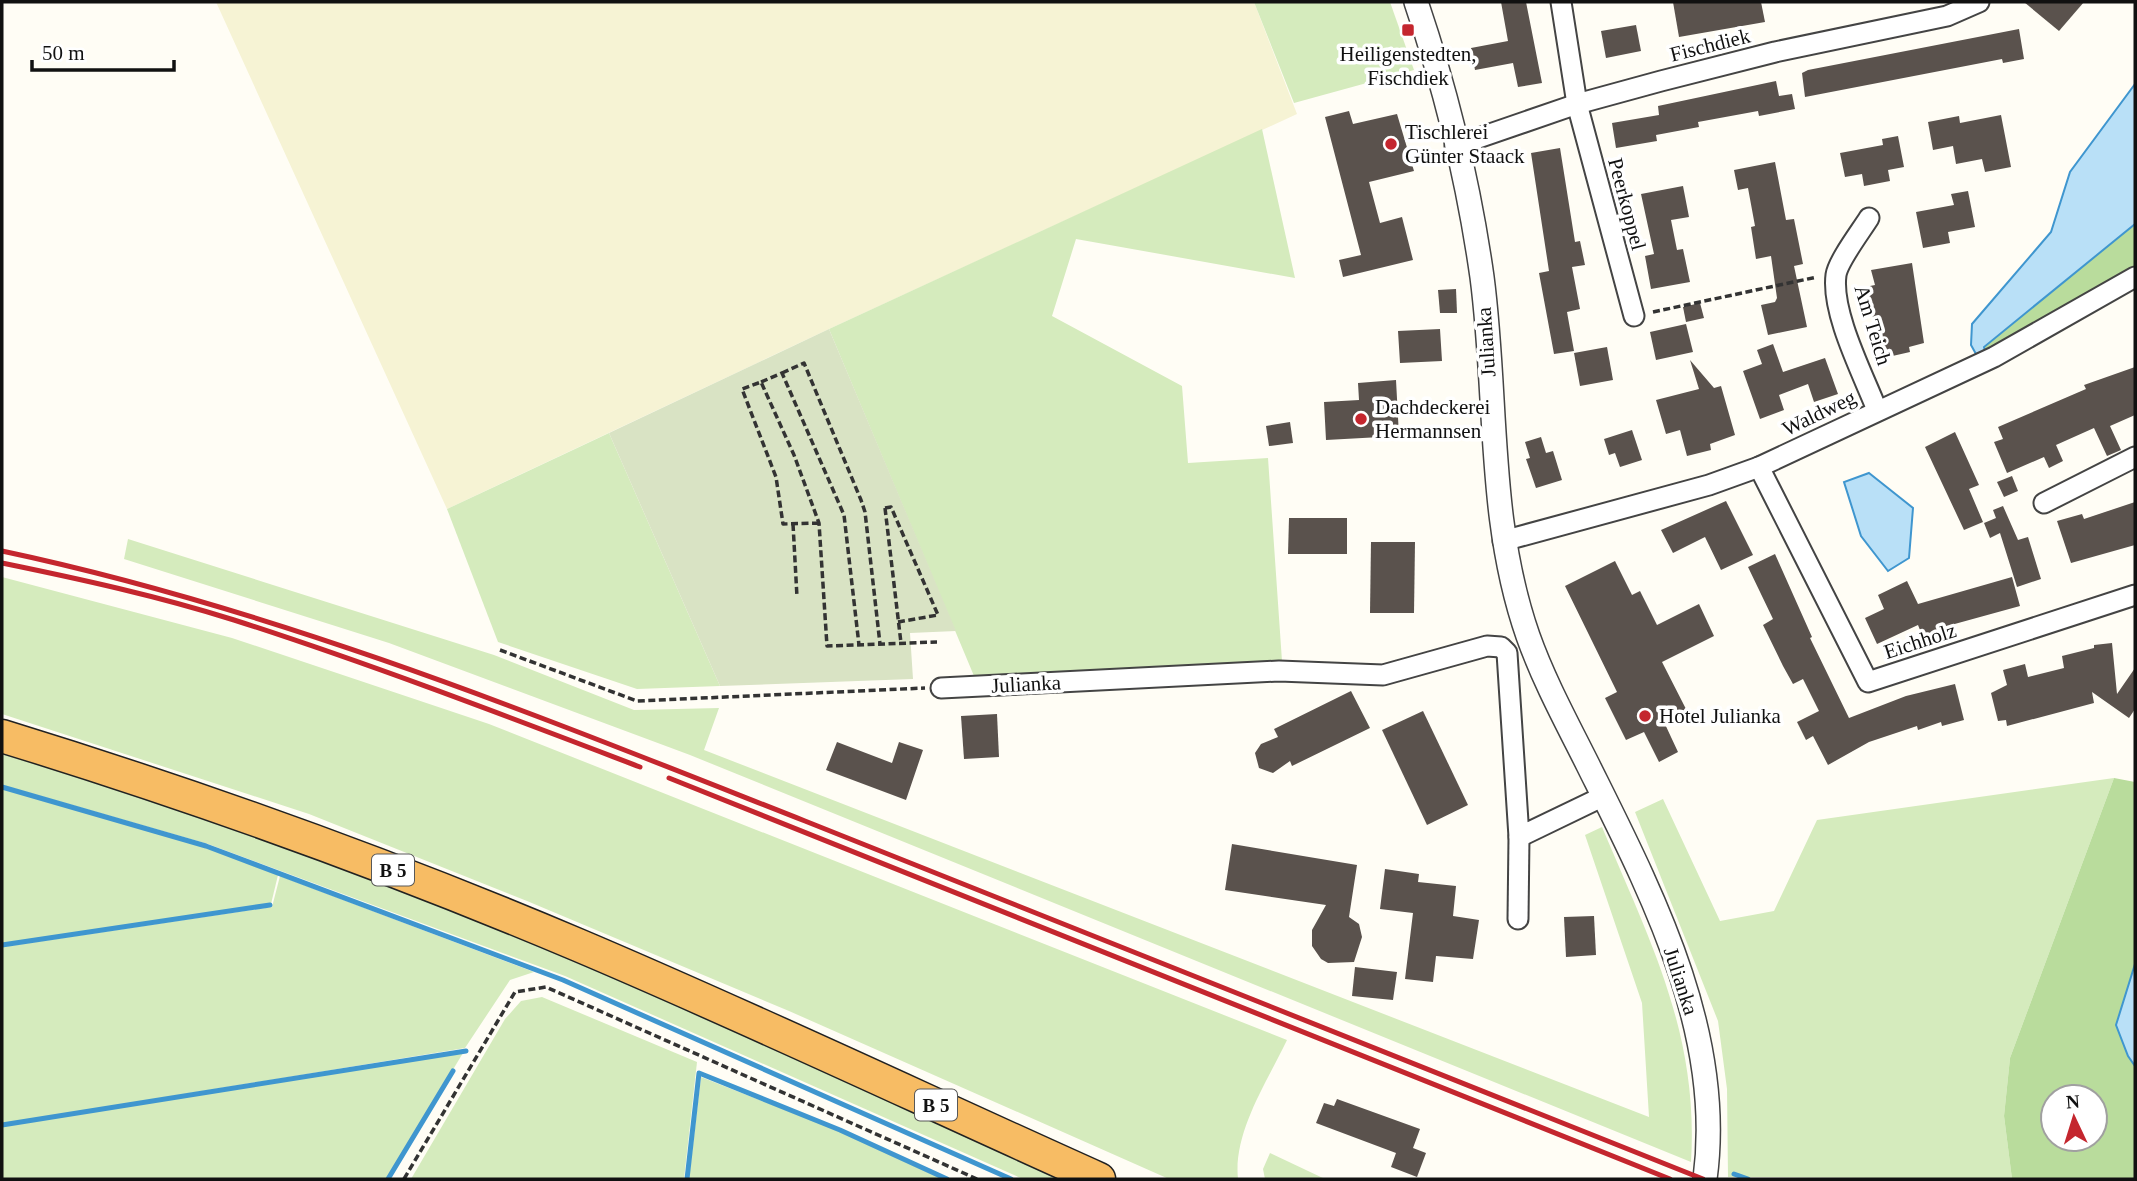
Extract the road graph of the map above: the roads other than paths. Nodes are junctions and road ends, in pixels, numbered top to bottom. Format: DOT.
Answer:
graph roads {
  1 [pos="1416,2"];
  2 [pos="1560,2"];
  3 [pos="1979,2"];
  4 [pos="1577,104"];
  5 [pos="1455,146"];
  6 [pos="1869,218"];
  7 [pos="2135,277"];
  8 [pos="1633,316"];
  9 [pos="1877,410"];
  10 [pos="2135,457"];
  11 [pos="1759,467"];
  12 [pos="2044,503"];
  13 [pos="1503,541"];
  14 [pos="2135,595"];
  15 [pos="941,688"];
  16 [pos="2,736"];
  17 [pos="1604,796"];
  18 [pos="1519,837"];
  19 [pos="1518,919"];
  20 [pos="1099,1179"];
  21 [pos="1705,1179"];
  1 -- 5 [label="street, Julianka"];
  2 -- 4 [label="street, Peerkoppel"];
  3 -- 4 [label="street, Fischdiek"];
  4 -- 5 [label="street, Fischdiek"];
  4 -- 8 [label="street, Peerkoppel"];
  5 -- 13 [label="street, Julianka"];
  6 -- 9 [label="street, Am Teich"];
  7 -- 9 [label="street, Waldweg"];
  9 -- 11 [label="street, Waldweg"];
  10 -- 12 [label="street"];
  11 -- 13 [label="street, Waldweg"];
  11 -- 14 [label="street, Eichholz"];
  13 -- 17 [label="street, Julianka"];
  15 -- 18 [label="street, Julianka"];
  16 -- 20 [label="highway, B 5"];
  17 -- 18 [label="street"];
  17 -- 21 [label="street, Julianka"];
  18 -- 19 [label="street, Julianka"];
}
